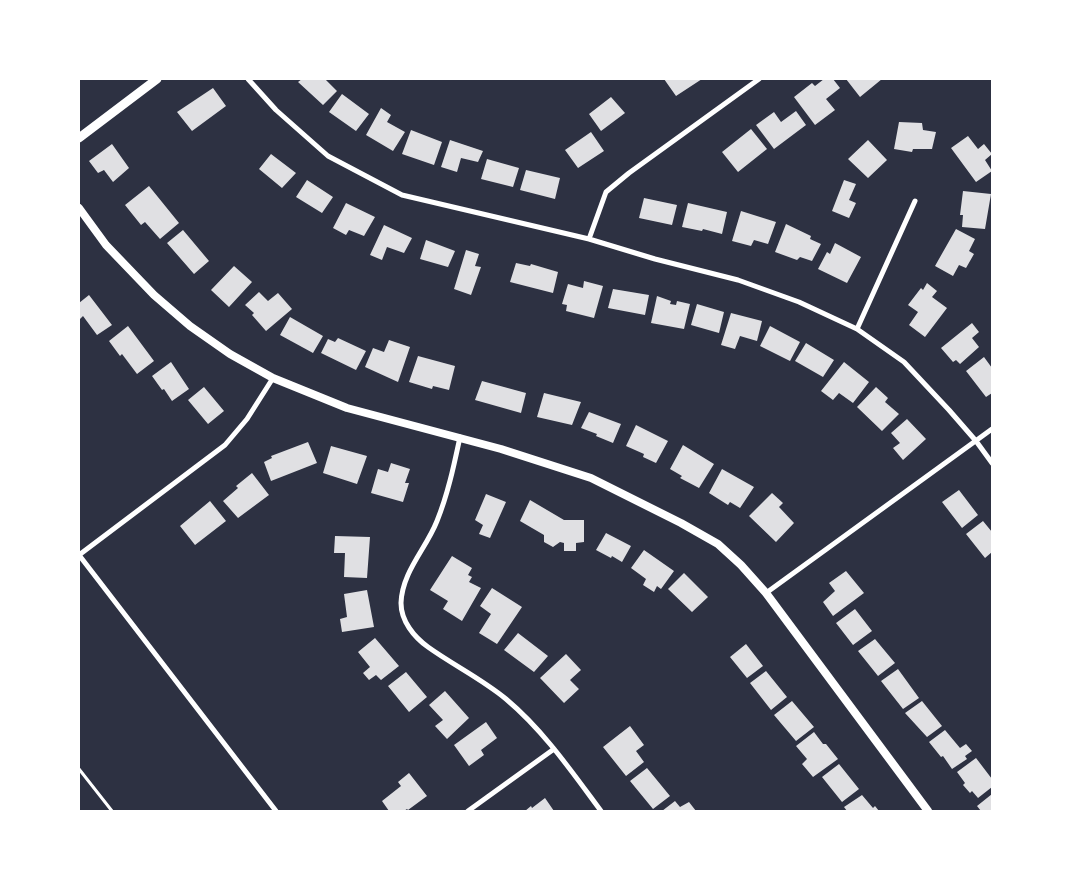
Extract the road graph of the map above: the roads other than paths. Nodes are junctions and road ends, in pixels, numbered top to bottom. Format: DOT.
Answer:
graph roads {
  1 [pos="157,79"];
  2 [pos="248,79"];
  3 [pos="759,79"];
  4 [pos="79,138"];
  5 [pos="915,201"];
  6 [pos="79,208"];
  7 [pos="589,239"];
  8 [pos="857,329"];
  9 [pos="273,378"];
  10 [pos="992,429"];
  11 [pos="460,437"];
  12 [pos="976,440"];
  13 [pos="992,463"];
  14 [pos="79,555"];
  15 [pos="766,593"];
  16 [pos="554,749"];
  17 [pos="79,768"];
  18 [pos="112,811"];
  19 [pos="276,811"];
  20 [pos="468,811"];
  21 [pos="601,811"];
  22 [pos="928,811"];
  1 -- 4 [label="main road"];
  2 -- 7 [label="street"];
  3 -- 7 [label="street"];
  5 -- 8 [label="street"];
  6 -- 9 [label="street"];
  7 -- 8 [label="street"];
  8 -- 12 [label="street"];
  9 -- 11 [label="street"];
  9 -- 14 [label="street"];
  10 -- 12 [label="street"];
  11 -- 15 [label="street"];
  11 -- 16 [label="street"];
  12 -- 13 [label="street"];
  12 -- 15 [label="street"];
  14 -- 19 [label="street"];
  15 -- 22 [label="street"];
  16 -- 20 [label="street"];
  16 -- 21 [label="street"];
  17 -- 18 [label="lane"];
}
